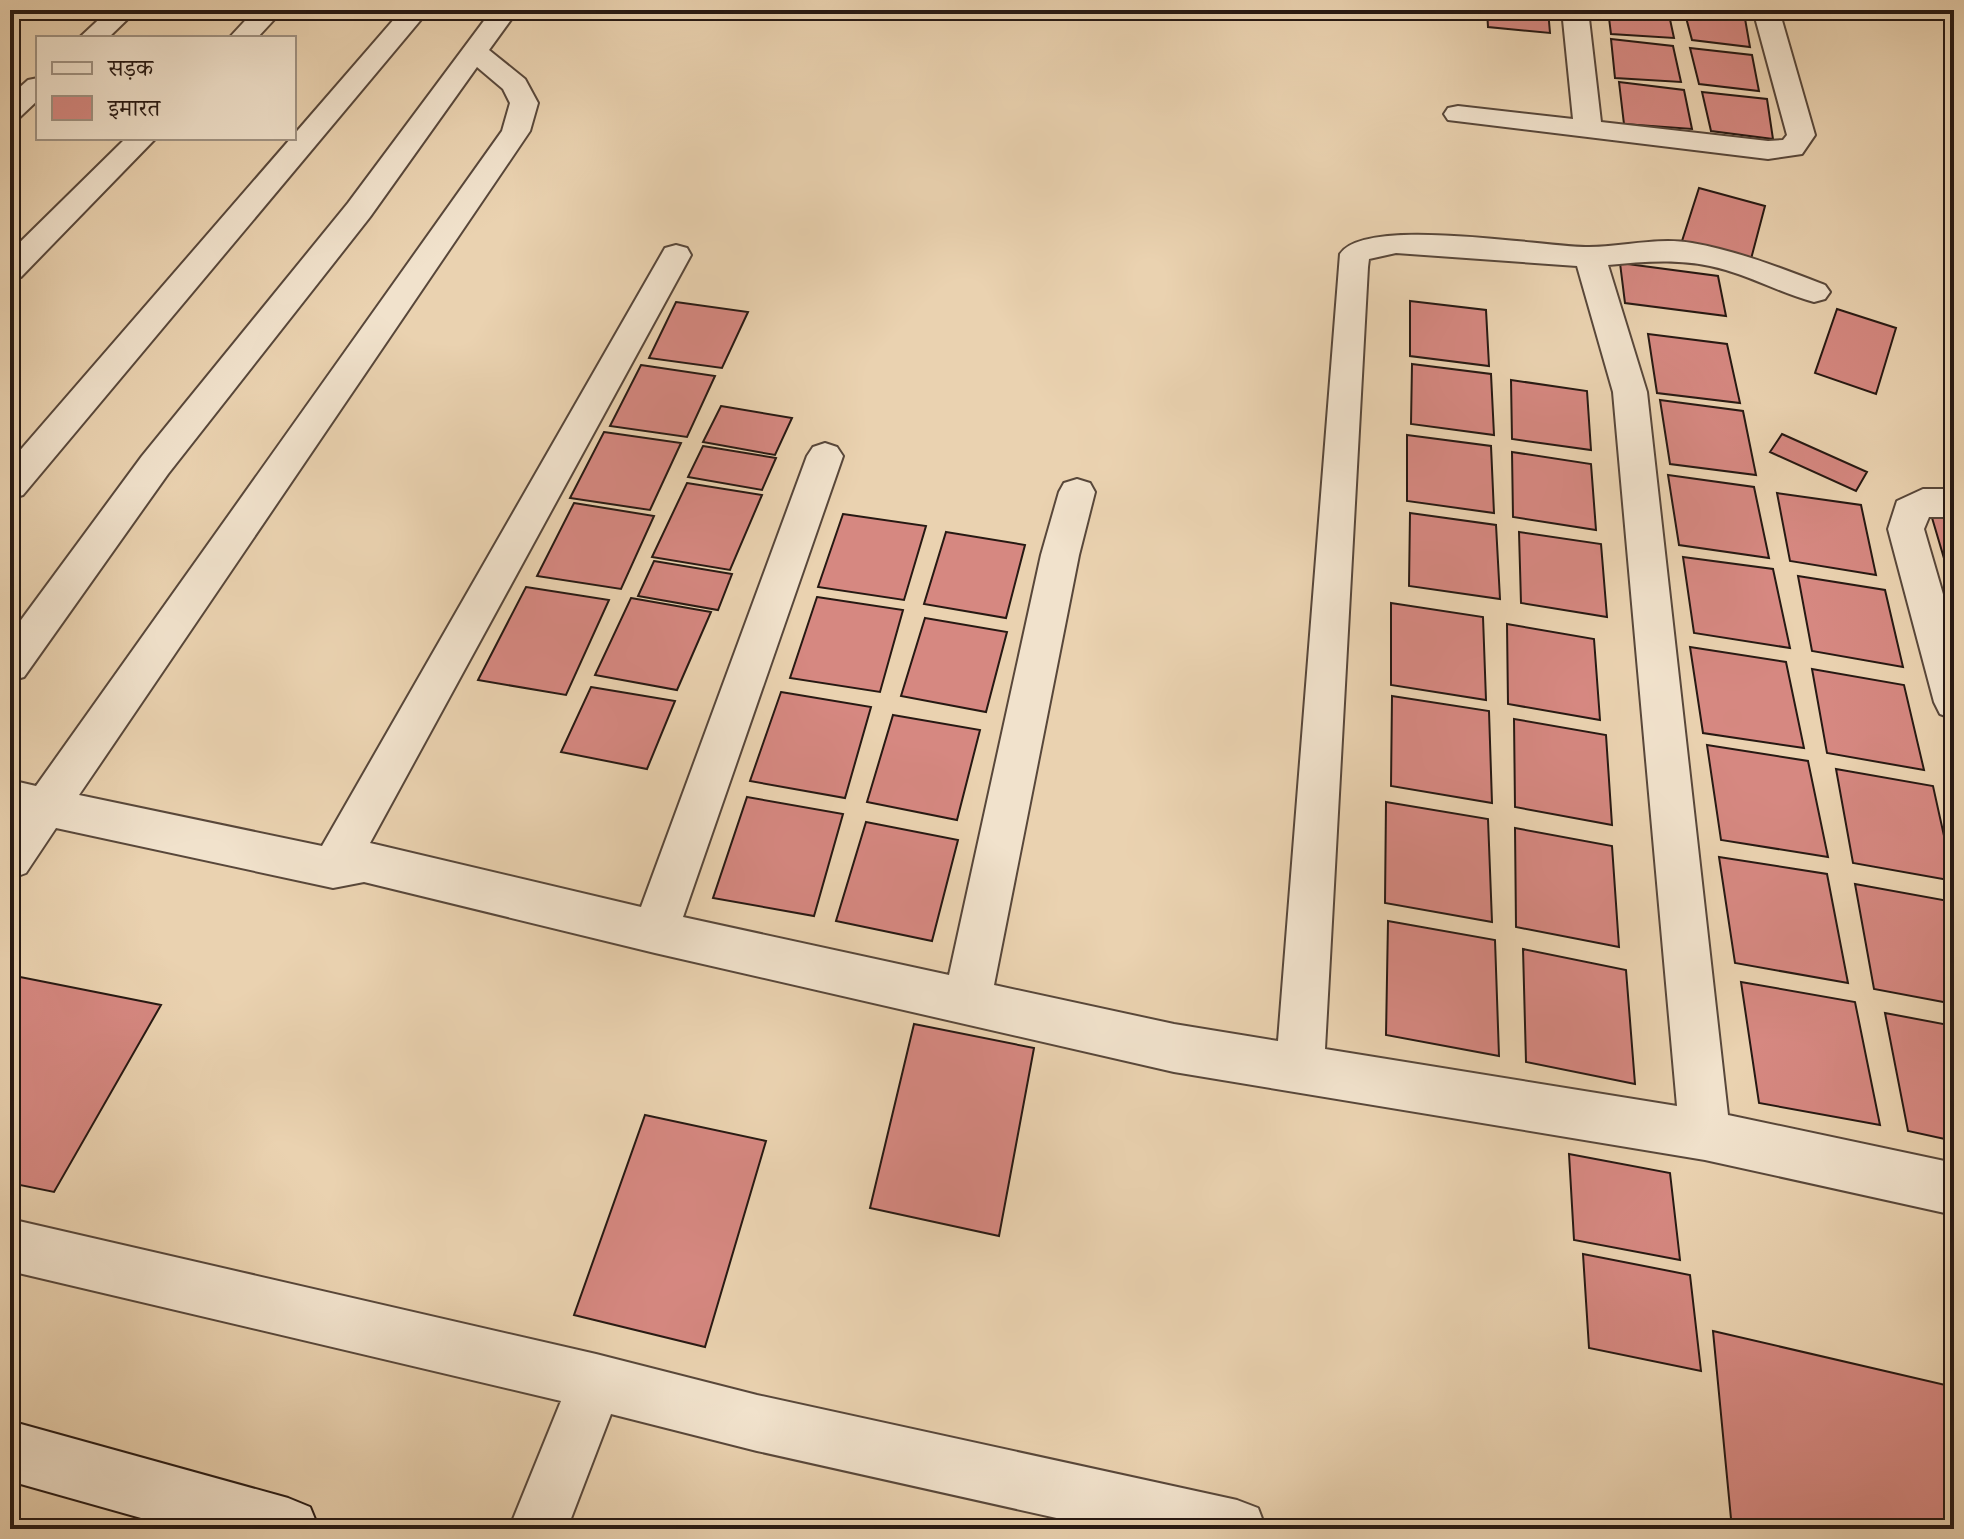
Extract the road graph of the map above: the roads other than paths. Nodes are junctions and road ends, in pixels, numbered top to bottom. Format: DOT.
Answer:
graph roads {
  1 [pos="124,10"];
  2 [pos="270,10"];
  3 [pos="416,10"];
  4 [pos="505,10"];
  5 [pos="1575,10"];
  6 [pos="1766,10"];
  7 [pos="94,36"];
  8 [pos="244,36"];
  9 [pos="473,50"];
  10 [pos="36,88"];
  11 [pos="10,111"];
  12 [pos="1458,114"];
  13 [pos="1588,129"];
  14 [pos="140,140"];
  15 [pos="676,255"];
  16 [pos="1590,257"];
  17 [pos="10,270"];
  18 [pos="1814,292"];
  19 [pos="825,456"];
  20 [pos="10,486"];
  21 [pos="1077,492"];
  22 [pos="1954,503"];
  23 [pos="10,665"];
  24 [pos="1954,702"];
  25 [pos="29,803"];
  26 [pos="10,859"];
  27 [pos="333,868"];
  28 [pos="655,932"];
  29 [pos="967,1002"];
  30 [pos="1300,1070"];
  31 [pos="1705,1135"];
  32 [pos="1954,1189"];
  33 [pos="10,1245"];
  34 [pos="596,1382"];
  35 [pos="10,1451"];
  36 [pos="288,1529"];
  37 [pos="538,1529"];
  38 [pos="1237,1529"];
  1 -- 7 [label="street"];
  2 -- 8 [label="street"];
  3 -- 20 [label="street"];
  4 -- 9 [label="street"];
  5 -- 13 [label="street"];
  6 -- 13 [label="street"];
  9 -- 23 [label="street"];
  9 -- 25 [label="street"];
  10 -- 11 [label="street"];
  12 -- 13 [label="street"];
  14 -- 17 [label="street"];
  15 -- 27 [label="street"];
  16 -- 18 [label="street"];
  16 -- 30 [label="street"];
  16 -- 31 [label="street"];
  19 -- 28 [label="street"];
  21 -- 29 [label="street"];
  22 -- 24 [label="street"];
  25 -- 26 [label="street"];
  25 -- 27 [label="street"];
  27 -- 28 [label="street"];
  28 -- 29 [label="street"];
  29 -- 30 [label="street"];
  30 -- 31 [label="street"];
  31 -- 32 [label="street"];
  33 -- 34 [label="street"];
  34 -- 37 [label="street"];
  34 -- 38 [label="street"];
  35 -- 36 [label="street"];
}
